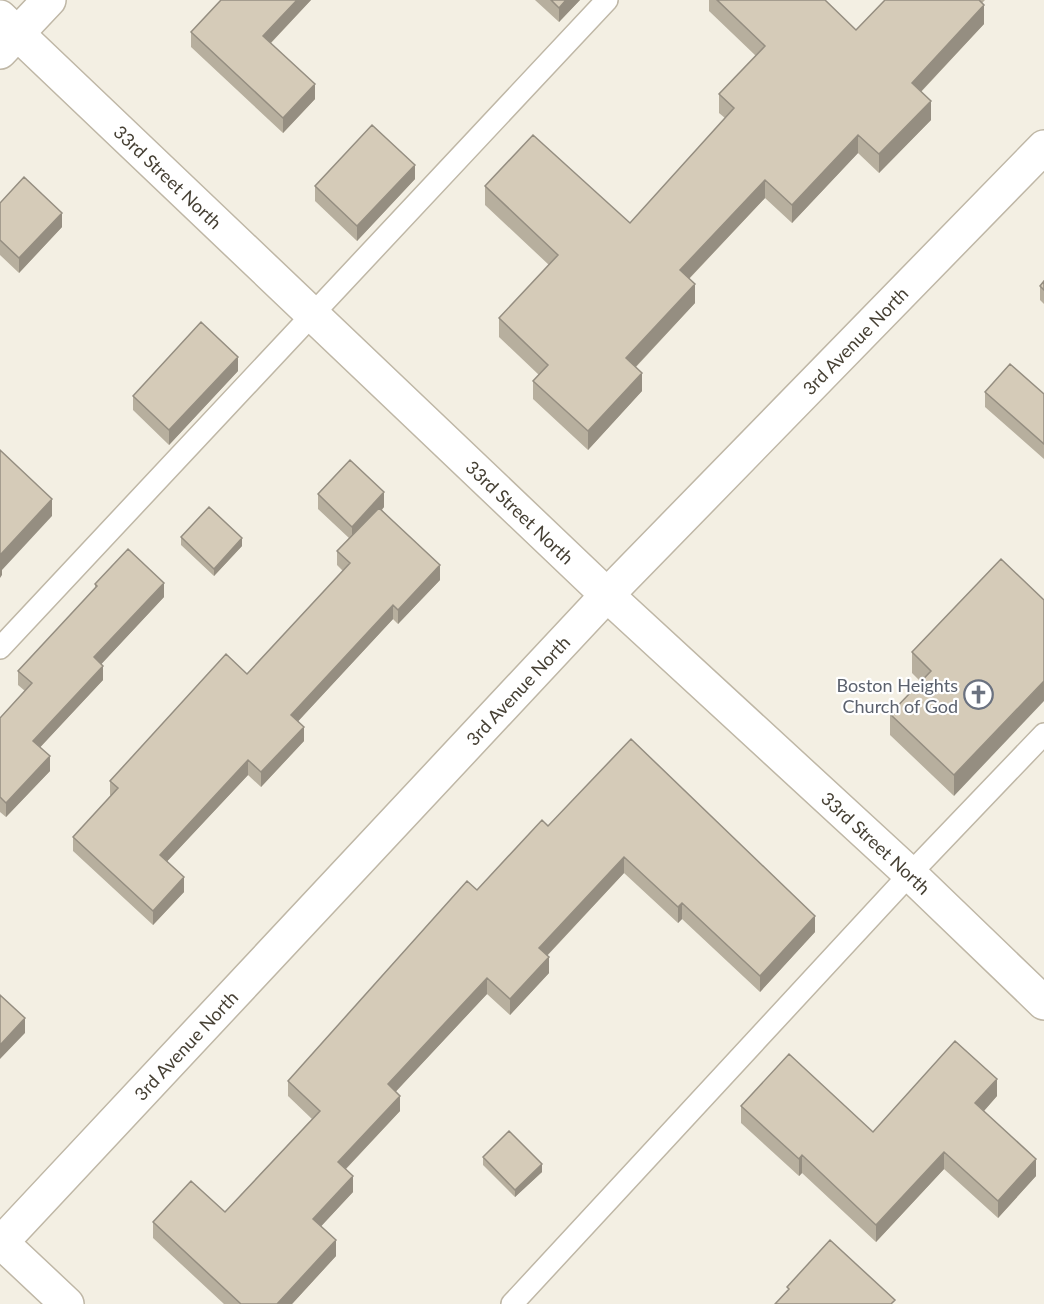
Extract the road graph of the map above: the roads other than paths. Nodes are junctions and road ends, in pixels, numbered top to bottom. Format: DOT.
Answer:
graph roads {
  1 [pos="49,0"];
  2 [pos="607,0"];
  3 [pos="6,34"];
  4 [pos="1044,147"];
  5 [pos="313,313"];
  6 [pos="607,595"];
  7 [pos="0,648"];
  8 [pos="1044,734"];
  9 [pos="910,874"];
  10 [pos="1044,1003"];
  11 [pos="0,1242"];
  12 [pos="67,1304"];
  13 [pos="512,1304"];
  1 -- 3 [label="street"];
  2 -- 5 [label="lane"];
  3 -- 5 [label="street, 33rd Street North"];
  4 -- 6 [label="street, 3rd Avenue North"];
  5 -- 6 [label="street, 33rd Street North"];
  5 -- 7 [label="lane"];
  6 -- 9 [label="street, 33rd Street North"];
  6 -- 11 [label="street, 3rd Avenue North"];
  8 -- 9 [label="lane"];
  9 -- 10 [label="street, 33rd Street North"];
  9 -- 13 [label="lane"];
  11 -- 12 [label="street"];
}
